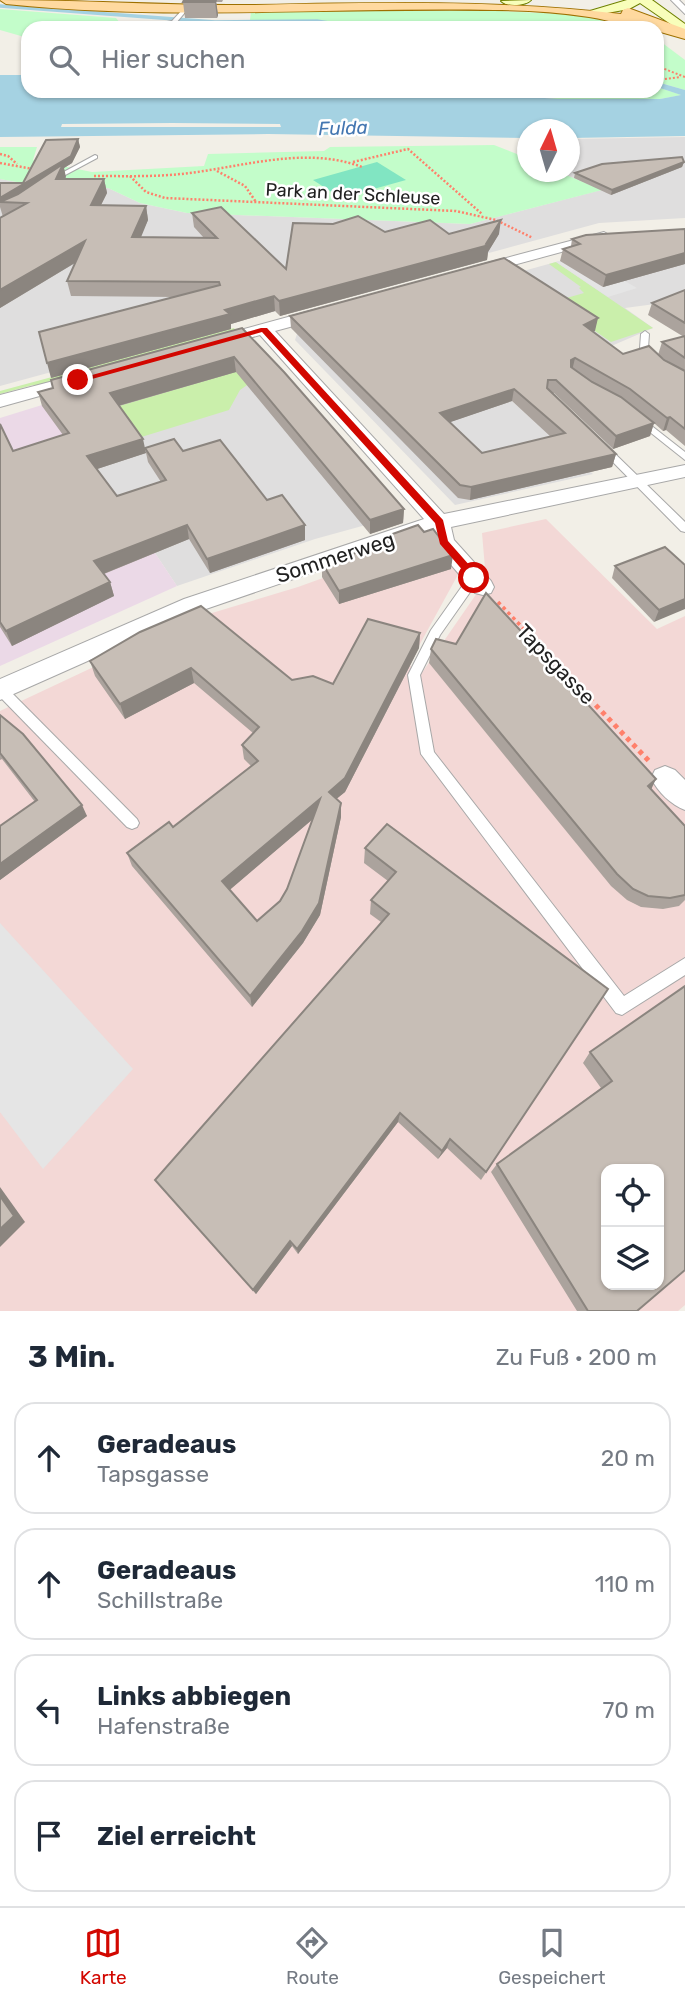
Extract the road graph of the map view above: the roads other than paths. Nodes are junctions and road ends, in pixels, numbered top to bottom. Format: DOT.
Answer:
graph roads {
  1 [pos="6,0"];
  2 [pos="52,0"];
  3 [pos="525,0"];
  4 [pos="637,0"];
  5 [pos="644,0"];
  6 [pos="683,0"];
  7 [pos="507,1"];
  8 [pos="263,4"];
  9 [pos="600,7"];
  10 [pos="685,11"];
  11 [pos="181,15"];
  12 [pos="171,21"];
  13 [pos="632,21"];
  14 [pos="651,21"];
  15 [pos="664,25"];
  16 [pos="685,32"];
  17 [pos="664,35"];
  18 [pos="685,48"];
  19 [pos="95,157"];
  20 [pos="41,187"];
  21 [pos="624,234"];
  22 [pos="458,275"];
  23 [pos="340,308"];
  24 [pos="264,329"];
  25 [pos="645,334"];
  26 [pos="198,347"];
  27 [pos="663,365"];
  28 [pos="105,373"];
  29 [pos="0,401"];
  30 [pos="631,412"];
  31 [pos="595,440"];
  32 [pos="685,457"];
  33 [pos="685,471"];
  34 [pos="636,481"];
  35 [pos="439,522"];
  36 [pos="685,528"];
  37 [pos="478,582"];
  38 [pos="1,690"];
  39 [pos="665,778"];
  40 [pos="685,798"];
  41 [pos="132,823"];
  42 [pos="685,966"];
  1 -- 11 [label="main road"];
  2 -- 8 [label="main road"];
  3 -- 7 [label="main road"];
  4 -- 9 [label="main road"];
  5 -- 16 [label="main road"];
  6 -- 10 [label="street"];
  7 -- 8 [label="main road"];
  7 -- 9 [label="main road"];
  8 -- 9 [label="main road"];
  8 -- 11 [label="main road"];
  9 -- 13 [label="main road"];
  9 -- 14 [label="main road"];
  11 -- 12 [label="lane"];
  15 -- 16 [label="main road"];
  17 -- 18 [label="main road"];
  19 -- 20 [label="lane"];
  21 -- 22 [label="street"];
  23 -- 24 [label="street"];
  24 -- 26 [label="street"];
  24 -- 35 [label="street"];
  25 -- 27 [label="lane"];
  28 -- 29 [label="street"];
  30 -- 32 [label="lane"];
  31 -- 34 [label="lane"];
  33 -- 34 [label="street, Sommerweg"];
  34 -- 35 [label="street, Sommerweg"];
  34 -- 36 [label="lane"];
  35 -- 37 [label="street"];
  35 -- 38 [label="street, Sommerweg"];
  37 -- 42 [label="lane"];
  38 -- 41 [label="lane"];
  39 -- 40 [label="street"];
}
